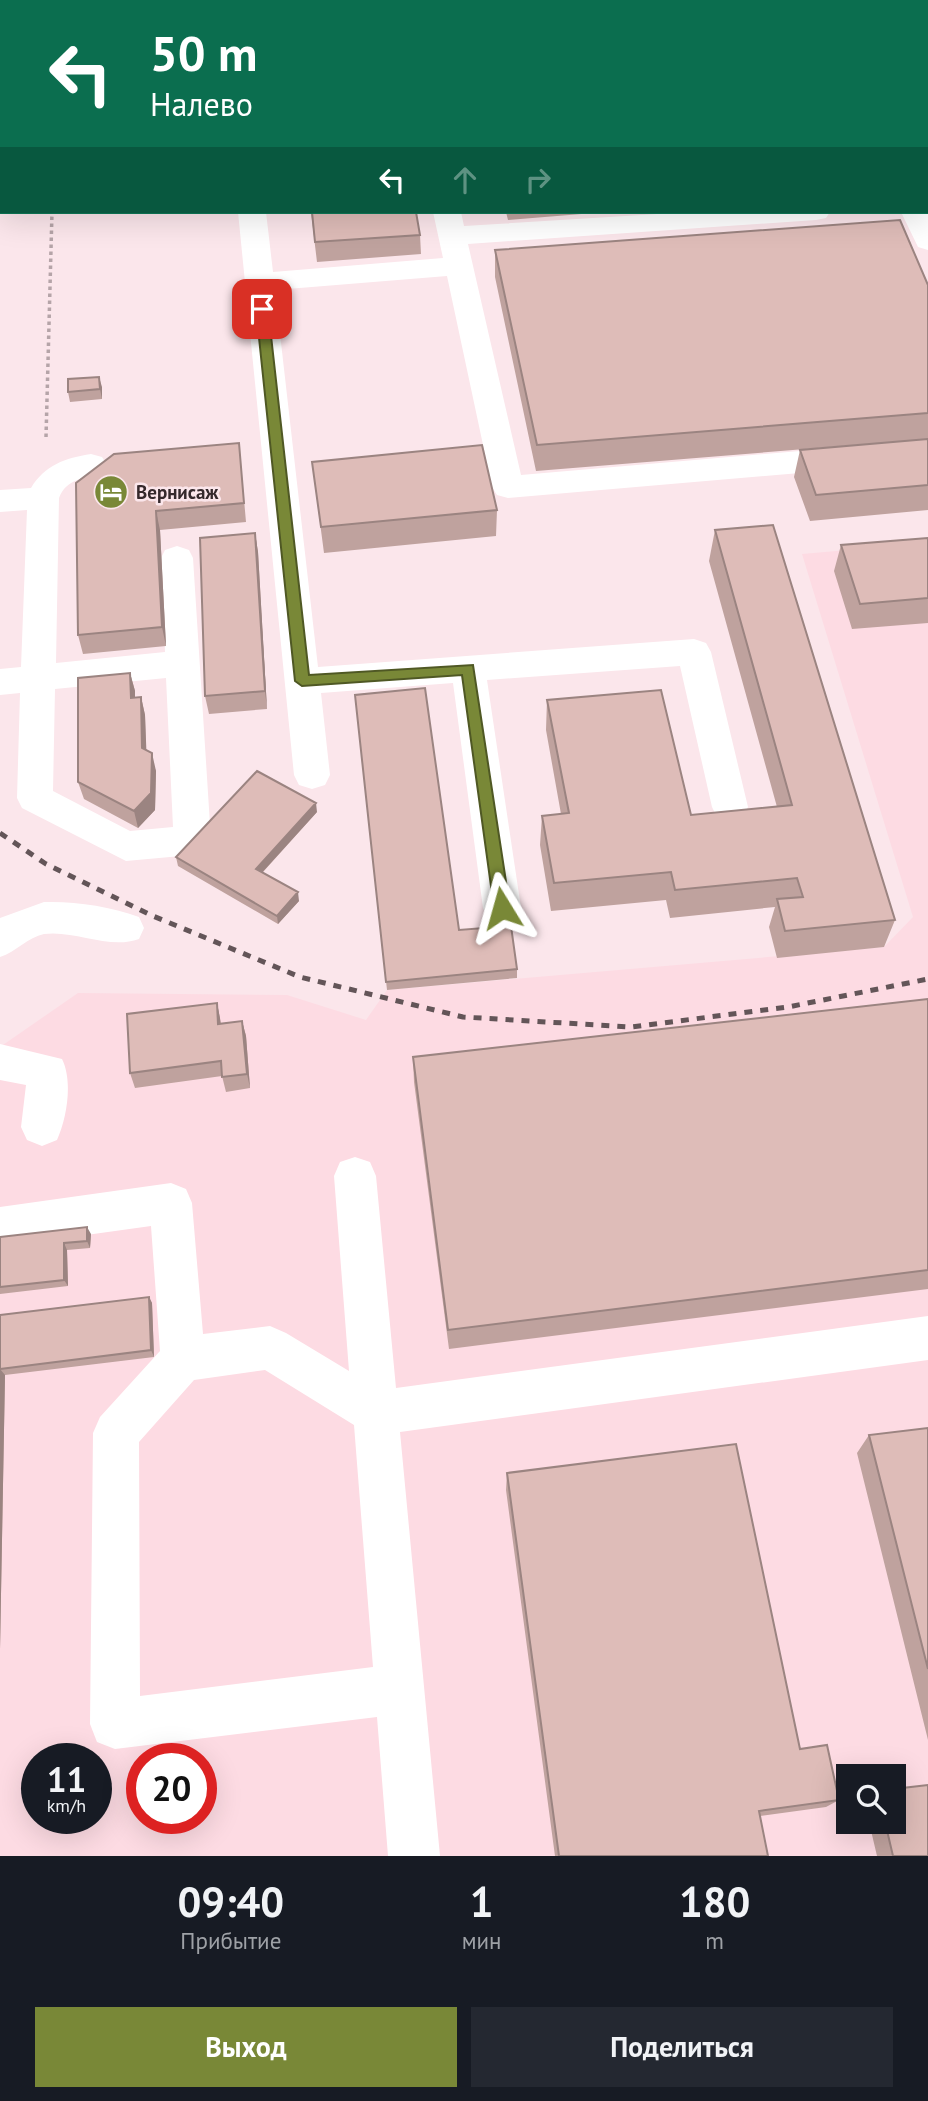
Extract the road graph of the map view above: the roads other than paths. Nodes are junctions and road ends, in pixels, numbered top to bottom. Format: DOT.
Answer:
graph roads {
  1 [pos="252,214"];
  2 [pos="755,214"];
  3 [pos="916,214"];
  4 [pos="449,224"];
  5 [pos="928,242"];
  6 [pos="458,266"];
  7 [pos="259,282"];
  8 [pos="928,451"];
  9 [pos="91,465"];
  10 [pos="44,498"];
  11 [pos="0,501"];
  12 [pos="177,558"];
  13 [pos="182,663"];
  14 [pos="468,669"];
  15 [pos="38,678"];
  16 [pos="302,681"];
  17 [pos="0,682"];
  18 [pos="312,775"];
  19 [pos="730,807"];
  20 [pos="502,908"];
  21 [pos="125,928"];
  22 [pos="0,941"];
  23 [pos="0,1062"];
  24 [pos="42,1127"];
  25 [pos="355,1176"];
  26 [pos="0,1227"];
  27 [pos="928,1338"];
  28 [pos="183,1359"];
  29 [pos="376,1413"];
  30 [pos="400,1689"];
  31 [pos="414,1856"];
  1 -- 7 [label="lane"];
  2 -- 4 [label="lane"];
  3 -- 5 [label="lane"];
  4 -- 6 [label="lane"];
  6 -- 7 [label="lane"];
  6 -- 8 [label="lane"];
  7 -- 16 [label="lane"];
  9 -- 10 [label="lane"];
  10 -- 11 [label="lane"];
  10 -- 15 [label="lane"];
  12 -- 13 [label="lane"];
  13 -- 15 [label="lane"];
  13 -- 15 [label="lane"];
  14 -- 16 [label="lane"];
  14 -- 19 [label="lane"];
  14 -- 20 [label="lane"];
  15 -- 17 [label="lane"];
  16 -- 18 [label="lane"];
  21 -- 22 [label="lane"];
  23 -- 24 [label="lane"];
  25 -- 29 [label="lane"];
  26 -- 28 [label="lane"];
  27 -- 29 [label="lane"];
  28 -- 29 [label="lane"];
  28 -- 30 [label="lane"];
  29 -- 30 [label="lane"];
  30 -- 31 [label="lane"];
}
